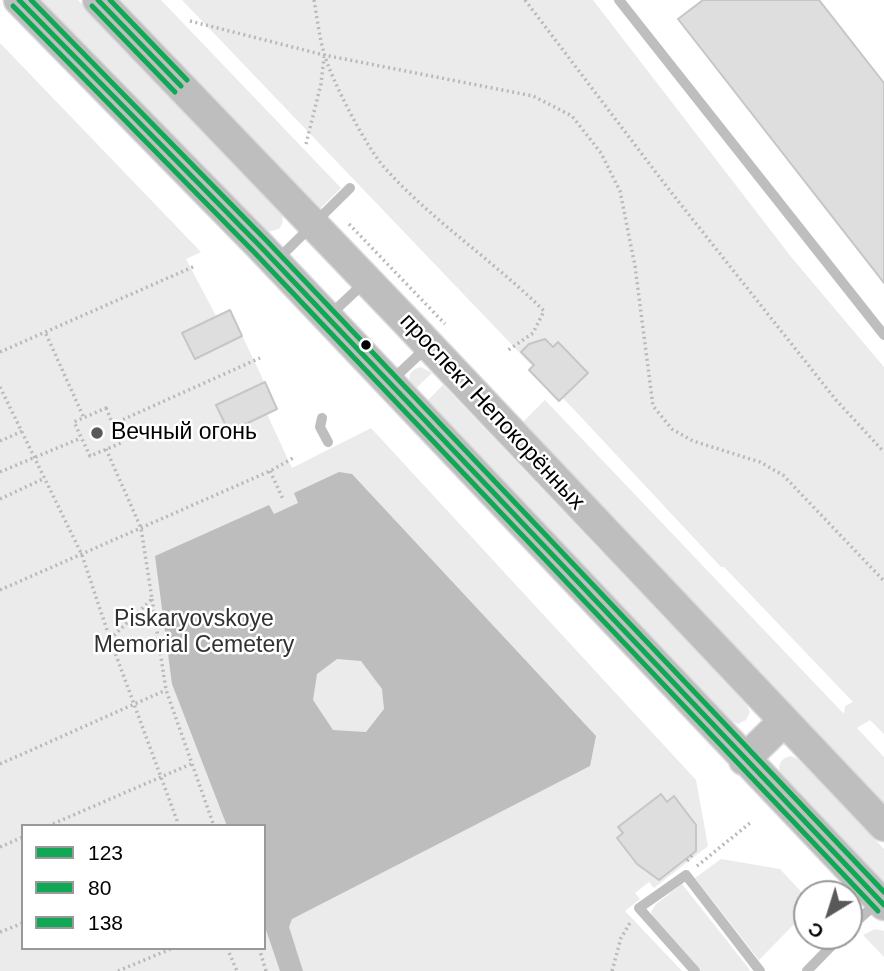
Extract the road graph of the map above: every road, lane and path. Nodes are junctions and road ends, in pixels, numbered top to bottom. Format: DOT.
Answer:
graph roads {
  1 [pos="19,0"];
  2 [pos="98,0"];
  3 [pos="314,0"];
  4 [pos="525,0"];
  5 [pos="619,0"];
  6 [pos="190,21"];
  7 [pos="324,54"];
  8 [pos="306,144"];
  9 [pos="350,188"];
  10 [pos="313,224"];
  11 [pos="275,262"];
  12 [pos="195,266"];
  13 [pos="366,280"];
  14 [pos="327,318"];
  15 [pos="46,334"];
  16 [pos="884,335"];
  17 [pos="428,345"];
  18 [pos="507,351"];
  19 [pos="0,352"];
  20 [pos="260,358"];
  21 [pos="389,383"];
  22 [pos="0,387"];
  23 [pos="84,418"];
  24 [pos="322,418"];
  25 [pos="113,424"];
  26 [pos="23,431"];
  27 [pos="81,438"];
  28 [pos="0,442"];
  29 [pos="328,442"];
  30 [pos="106,449"];
  31 [pos="884,452"];
  32 [pos="35,456"];
  33 [pos="295,457"];
  34 [pos="270,471"];
  35 [pos="0,472"];
  36 [pos="45,478"];
  37 [pos="0,499"];
  38 [pos="283,499"];
  39 [pos="141,528"];
  40 [pos="82,555"];
  41 [pos="884,581"];
  42 [pos="0,590"];
  43 [pos="152,600"];
  44 [pos="110,639"];
  45 [pos="166,690"];
  46 [pos="134,705"];
  47 [pos="784,721"];
  48 [pos="744,760"];
  49 [pos="0,764"];
  50 [pos="191,764"];
  51 [pos="160,776"];
  52 [pos="750,823"];
  53 [pos="52,824"];
  54 [pos="178,824"];
  55 [pos="213,824"];
  56 [pos="884,826"];
  57 [pos="21,838"];
  58 [pos="0,847"];
  59 [pos="686,875"];
  60 [pos="882,902"];
  61 [pos="639,908"];
  62 [pos="863,917"];
  63 [pos="21,924"];
  64 [pos="0,932"];
  65 [pos="168,950"];
  66 [pos="228,950"];
  67 [pos="259,950"];
  68 [pos="827,950"];
  69 [pos="118,971"];
  70 [pos="237,971"];
  71 [pos="266,971"];
  72 [pos="612,971"];
  73 [pos="695,971"];
  74 [pos="760,971"];
  75 [pos="807,971"];
  1 -- 11 [label="main road"];
  2 -- 10 [label="main road, проспект Непокорённых"];
  3 -- 7 [label="path"];
  4 -- 31 [label="path"];
  5 -- 16 [label="lane"];
  6 -- 7 [label="path"];
  7 -- 8 [label="path"];
  7 -- 18 [label="path"];
  7 -- 41 [label="path"];
  9 -- 10 [label="lane"];
  10 -- 11 [label="lane"];
  10 -- 13 [label="main road, проспект Непокорённых"];
  11 -- 14 [label="main road"];
  12 -- 15 [label="path"];
  13 -- 14 [label="lane"];
  13 -- 17 [label="main road, проспект Непокорённых"];
  14 -- 21 [label="main road"];
  15 -- 19 [label="path"];
  15 -- 23 [label="path"];
  17 -- 21 [label="lane"];
  17 -- 47 [label="main road, проспект Непокорённых"];
  20 -- 25 [label="path"];
  21 -- 48 [label="main road"];
  22 -- 26 [label="path"];
  23 -- 25 [label="path"];
  23 -- 27 [label="path"];
  24 -- 29 [label="lane"];
  25 -- 30 [label="path"];
  26 -- 28 [label="path"];
  26 -- 32 [label="path"];
  27 -- 30 [label="path"];
  27 -- 32 [label="path"];
  30 -- 39 [label="path"];
  32 -- 35 [label="path"];
  32 -- 36 [label="path"];
  33 -- 34 [label="path"];
  34 -- 38 [label="path"];
  34 -- 39 [label="path"];
  36 -- 37 [label="path"];
  36 -- 40 [label="path"];
  39 -- 40 [label="path"];
  39 -- 43 [label="path"];
  40 -- 42 [label="path"];
  40 -- 44 [label="path"];
  43 -- 44 [label="path"];
  43 -- 45 [label="path"];
  44 -- 46 [label="path"];
  45 -- 46 [label="path"];
  45 -- 50 [label="path"];
  46 -- 49 [label="path"];
  46 -- 51 [label="path"];
  47 -- 48 [label="main road"];
  47 -- 56 [label="main road, проспект Непокорённых"];
  48 -- 60 [label="main road"];
  50 -- 51 [label="path"];
  50 -- 55 [label="path"];
  51 -- 53 [label="path"];
  51 -- 54 [label="path"];
  52 -- 59 [label="path"];
  57 -- 58 [label="path"];
  59 -- 61 [label="lane"];
  59 -- 74 [label="lane"];
  60 -- 62 [label="lane"];
  61 -- 72 [label="path"];
  61 -- 73 [label="lane"];
  63 -- 64 [label="path"];
  65 -- 69 [label="path"];
  66 -- 70 [label="path"];
  67 -- 71 [label="path"];
  68 -- 75 [label="lane"];
}
